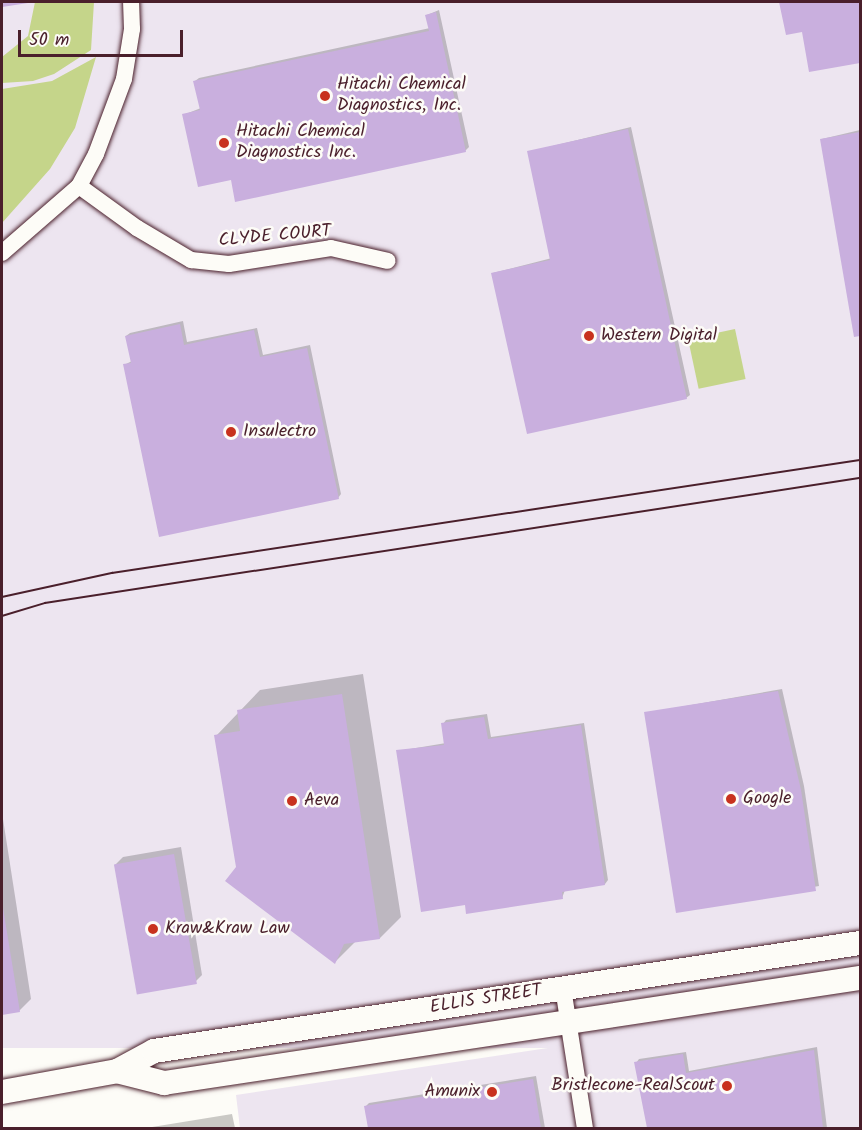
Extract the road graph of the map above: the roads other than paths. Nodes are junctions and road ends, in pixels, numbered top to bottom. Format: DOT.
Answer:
graph roads {
  1 [pos="131,2"];
  2 [pos="80,186"];
  3 [pos="2,252"];
  4 [pos="388,261"];
  5 [pos="861,943"];
  6 [pos="861,978"];
  7 [pos="563,988"];
  8 [pos="568,1022"];
  9 [pos="117,1071"];
  10 [pos="2,1092"];
  11 [pos="585,1128"];
  1 -- 2 [label="street"];
  2 -- 3 [label="street"];
  2 -- 4 [label="street, CLYDE COURT"];
  5 -- 7 [label="main road, ELLIS STREET"];
  6 -- 8 [label="main road, ELLIS STREET"];
  7 -- 8 [label="street"];
  7 -- 9 [label="main road, ELLIS STREET"];
  8 -- 9 [label="main road, ELLIS STREET"];
  8 -- 11 [label="street"];
  9 -- 10 [label="main road, ELLIS STREET"];
}
